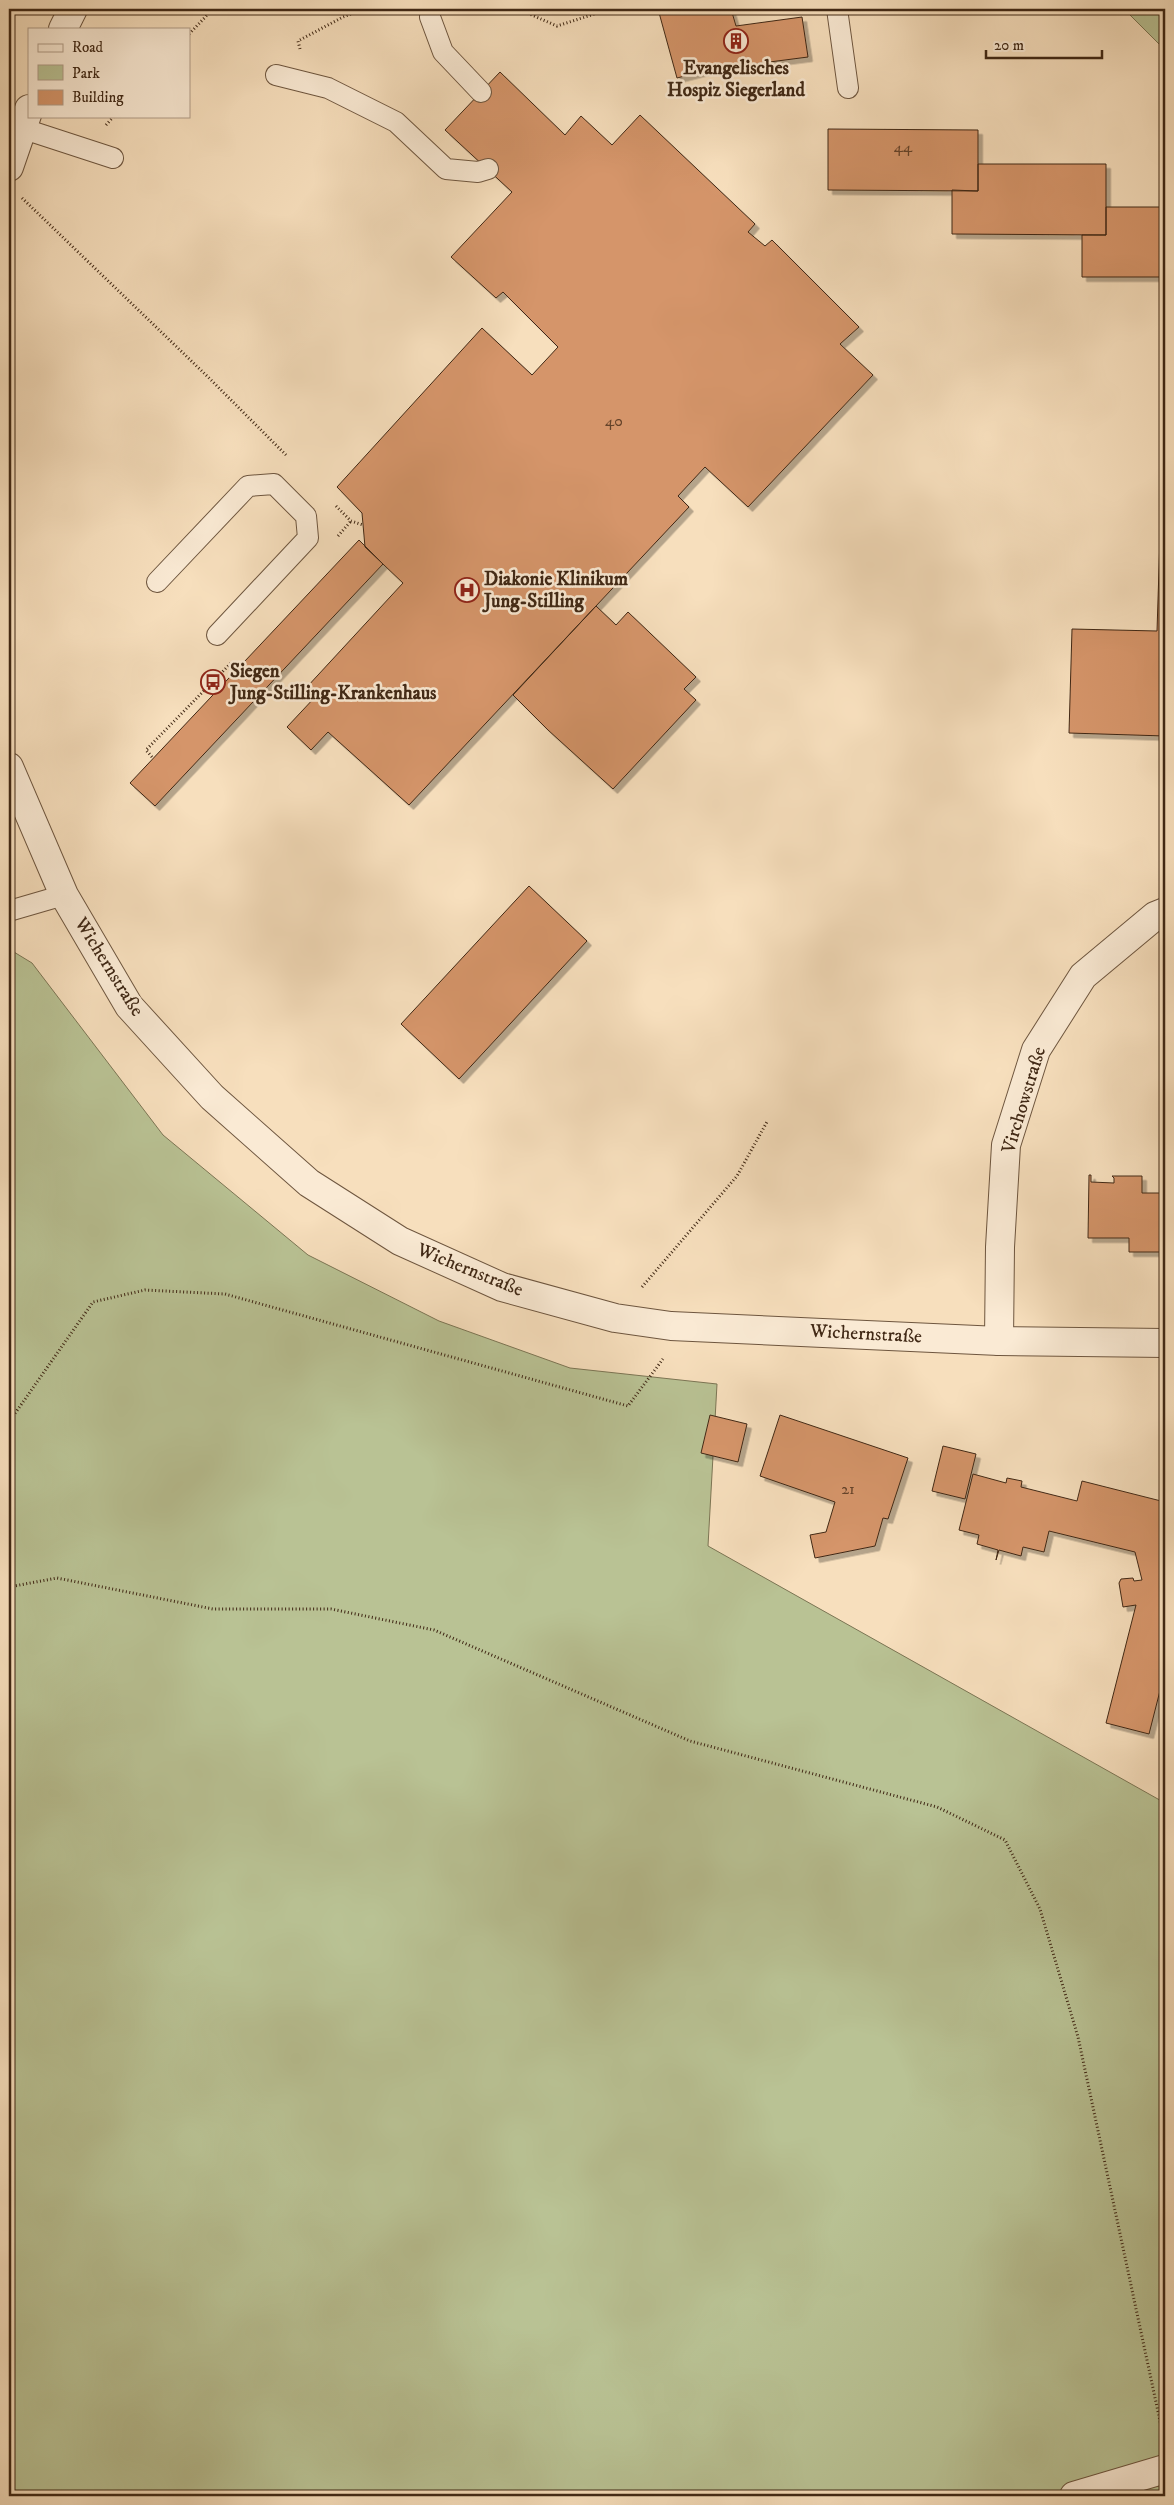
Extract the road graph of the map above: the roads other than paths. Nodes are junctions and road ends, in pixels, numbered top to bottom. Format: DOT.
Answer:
graph roads {
  1 [pos="73,9"];
  2 [pos="836,9"];
  3 [pos="430,17"];
  4 [pos="64,28"];
  5 [pos="276,75"];
  6 [pos="848,88"];
  7 [pos="481,92"];
  8 [pos="25,118"];
  9 [pos="113,158"];
  10 [pos="9,167"];
  11 [pos="488,169"];
  12 [pos="157,582"];
  13 [pos="218,635"];
  14 [pos="9,767"];
  15 [pos="64,895"];
  16 [pos="9,911"];
  17 [pos="1165,912"];
  18 [pos="999,1340"];
  19 [pos="1165,1343"];
  20 [pos="1165,2469"];
  21 [pos="1074,2496"];
  1 -- 4 [label="street"];
  2 -- 6 [label="lane"];
  3 -- 7 [label="lane"];
  5 -- 11 [label="lane"];
  8 -- 9 [label="lane"];
  8 -- 10 [label="street"];
  12 -- 13 [label="lane"];
  14 -- 15 [label="street, Wichernstraße"];
  15 -- 16 [label="lane"];
  15 -- 18 [label="street, Wichernstraße"];
  17 -- 18 [label="street, Virchowstraße"];
  18 -- 19 [label="street, Wichernstraße"];
  20 -- 21 [label="street"];
}
